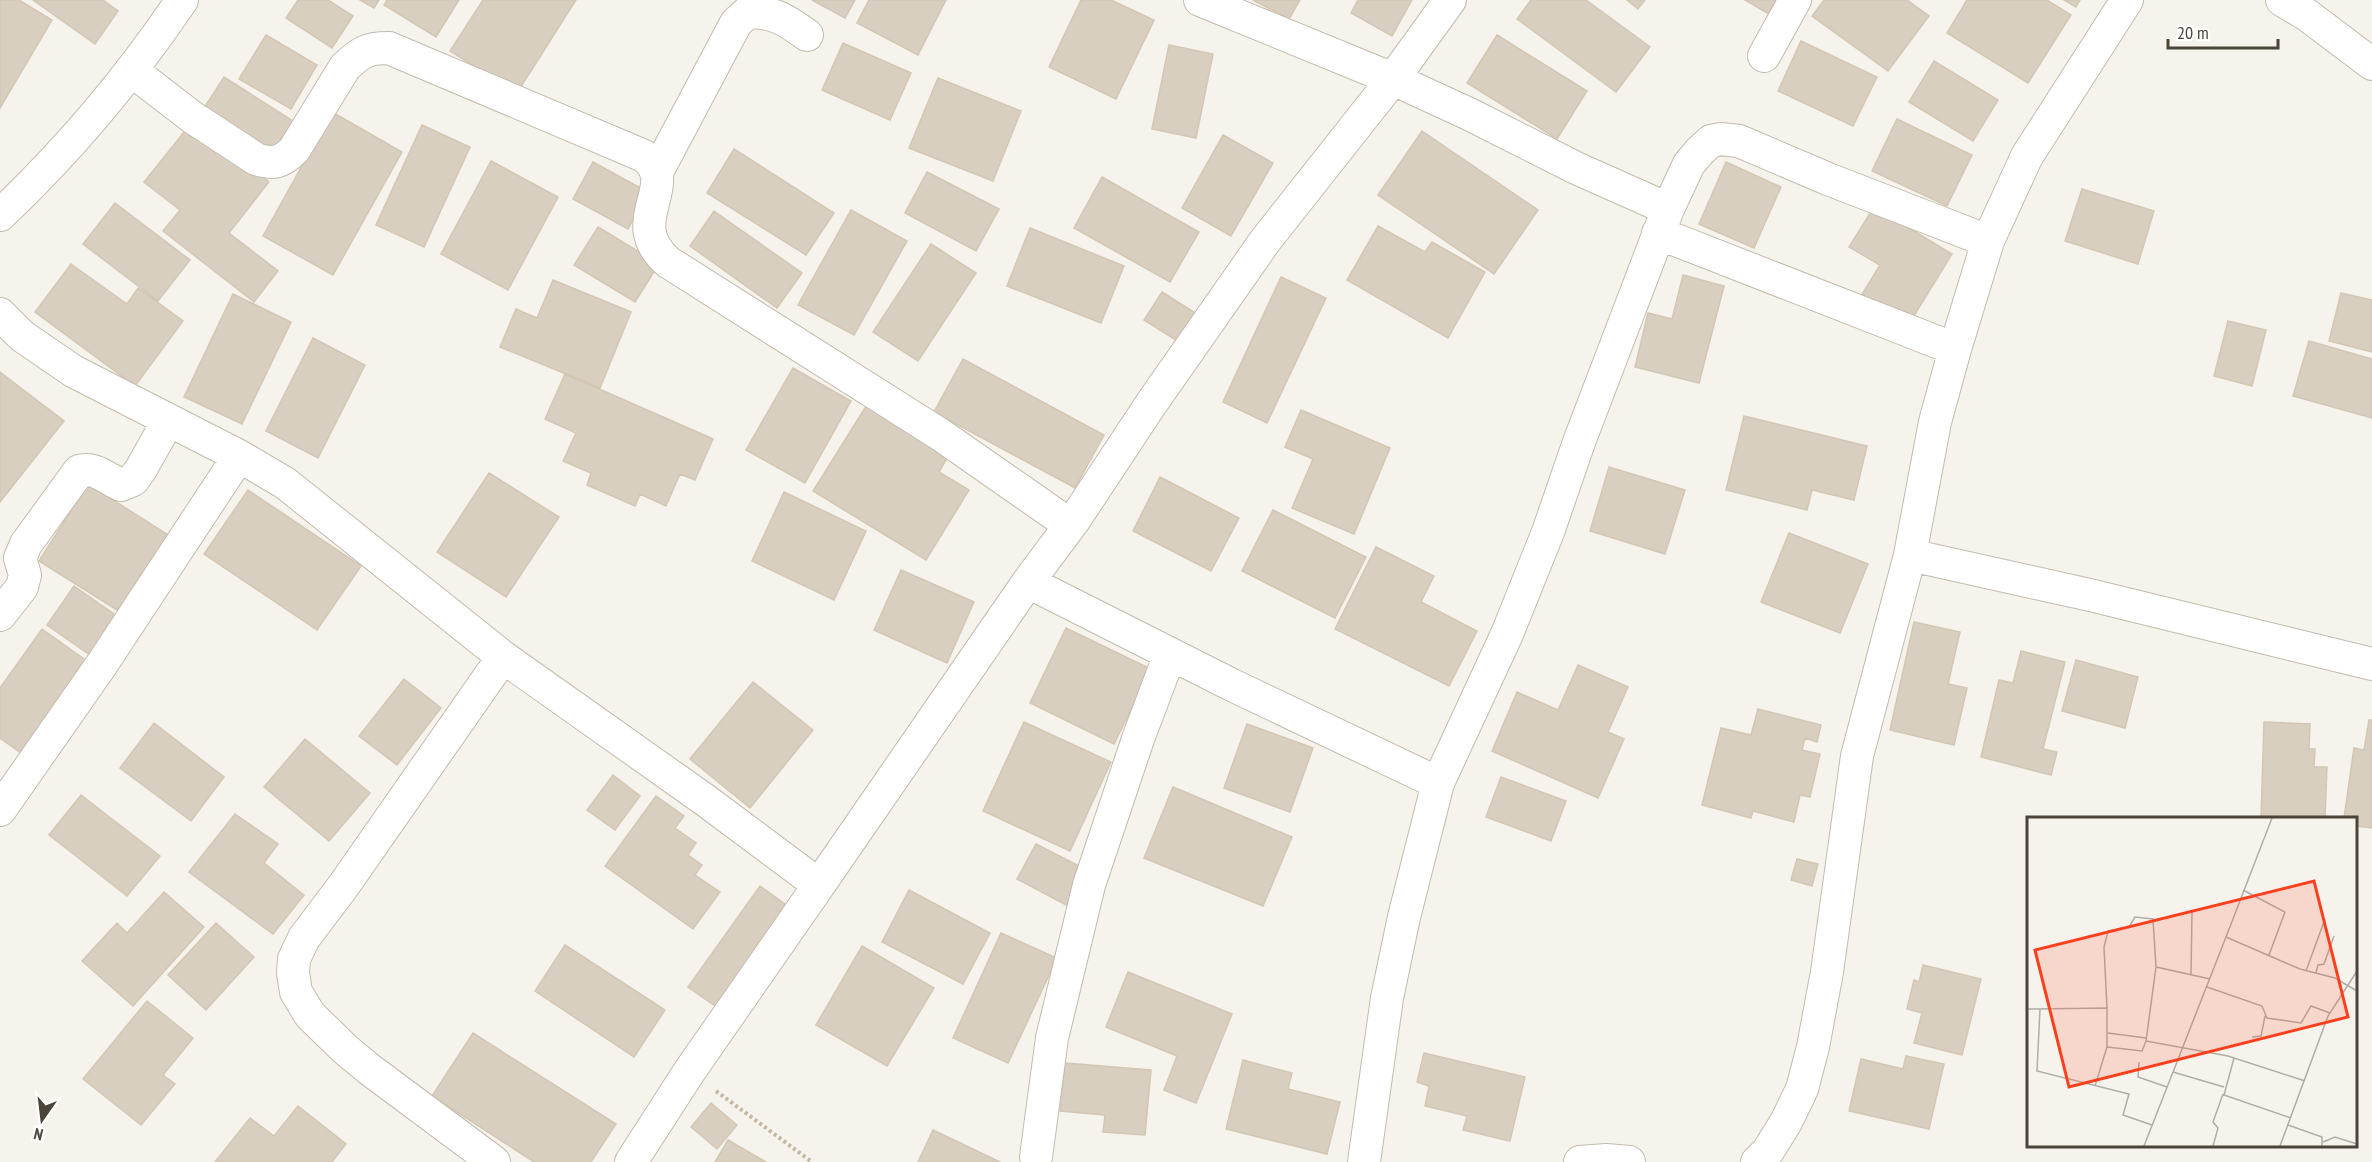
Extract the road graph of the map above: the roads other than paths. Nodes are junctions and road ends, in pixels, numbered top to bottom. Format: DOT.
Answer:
graph roads {
  1 [pos="183,0"];
  2 [pos="1200,0"];
  3 [pos="1449,0"];
  4 [pos="1795,0"];
  5 [pos="2127,0"];
  6 [pos="2282,0"];
  7 [pos="807,35"];
  8 [pos="1764,56"];
  9 [pos="2372,64"];
  10 [pos="131,70"];
  11 [pos="1393,79"];
  12 [pos="657,172"];
  13 [pos="0,215"];
  14 [pos="1663,221"];
  15 [pos="1988,241"];
  16 [pos="0,314"];
  17 [pos="1954,349"];
  18 [pos="168,421"];
  19 [pos="239,456"];
  20 [pos="1071,525"];
  21 [pos="1910,555"];
  22 [pos="1028,582"];
  23 [pos="0,615"];
  24 [pos="1170,654"];
  25 [pos="503,657"];
  26 [pos="2372,664"];
  27 [pos="1438,783"];
  28 [pos="0,810"];
  29 [pos="819,885"];
  30 [pos="1036,1157"];
  31 [pos="494,1162"];
  32 [pos="631,1162"];
  33 [pos="1364,1162"];
  34 [pos="1581,1162"];
  35 [pos="1629,1162"];
  36 [pos="1757,1162"];
  1 -- 10 [label="street"];
  2 -- 11 [label="street"];
  3 -- 11 [label="street"];
  4 -- 8 [label="street"];
  5 -- 15 [label="street"];
  6 -- 9 [label="street"];
  7 -- 12 [label="street"];
  10 -- 12 [label="street"];
  10 -- 13 [label="street"];
  11 -- 14 [label="street"];
  11 -- 20 [label="street"];
  12 -- 20 [label="street"];
  14 -- 15 [label="street"];
  14 -- 17 [label="street"];
  14 -- 27 [label="street"];
  15 -- 17 [label="street"];
  16 -- 18 [label="street"];
  17 -- 21 [label="street"];
  18 -- 19 [label="street"];
  18 -- 23 [label="street"];
  19 -- 25 [label="street"];
  19 -- 28 [label="street"];
  20 -- 22 [label="street"];
  21 -- 26 [label="street"];
  21 -- 36 [label="street"];
  22 -- 24 [label="street"];
  22 -- 29 [label="street"];
  24 -- 27 [label="street"];
  24 -- 30 [label="street"];
  25 -- 29 [label="street"];
  25 -- 31 [label="street"];
  27 -- 33 [label="street"];
  29 -- 32 [label="street"];
  34 -- 35 [label="street"];
}
